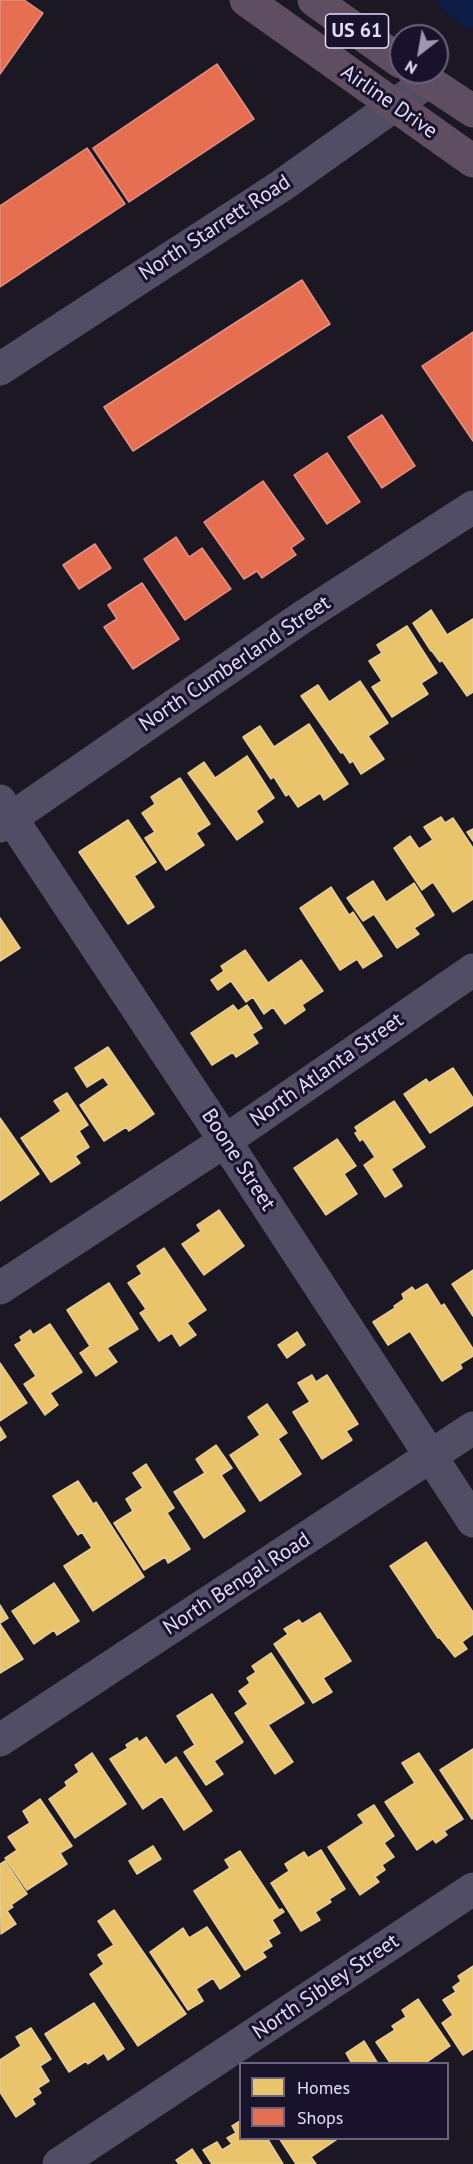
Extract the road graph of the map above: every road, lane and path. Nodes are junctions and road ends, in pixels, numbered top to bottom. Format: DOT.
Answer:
graph roads {
  1 [pos="246,0"];
  2 [pos="314,0"];
  3 [pos="389,53"];
  4 [pos="414,84"];
  5 [pos="432,84"];
  6 [pos="394,106"];
  7 [pos="473,111"];
  8 [pos="473,161"];
  9 [pos="0,369"];
  10 [pos="473,507"];
  11 [pos="4,815"];
  12 [pos="473,970"];
  13 [pos="225,1141"];
  14 [pos="0,1288"];
  15 [pos="473,1428"];
  16 [pos="431,1456"];
  17 [pos="473,1521"];
  18 [pos="0,1740"];
  19 [pos="473,1889"];
  20 [pos="59,2164"];
  1 -- 6 [label="highway, Airline Drive / US 61"];
  2 -- 3 [label="highway, Airline Drive / US 61"];
  4 -- 6 [label="street, North Starrett Road"];
  5 -- 7 [label="highway, Airline Drive"];
  6 -- 8 [label="highway, Airline Drive / US 61"];
  6 -- 9 [label="street, North Starrett Road"];
  10 -- 11 [label="street, North Cumberland Street"];
  11 -- 13 [label="street, Boone Street"];
  12 -- 13 [label="street, North Atlanta Street"];
  13 -- 14 [label="street, North Atlanta Street"];
  13 -- 16 [label="street, Boone Street"];
  15 -- 16 [label="street, North Bengal Road"];
  16 -- 17 [label="street, Boone Street"];
  16 -- 18 [label="street, North Bengal Road"];
  19 -- 20 [label="street, North Sibley Street"];
}
